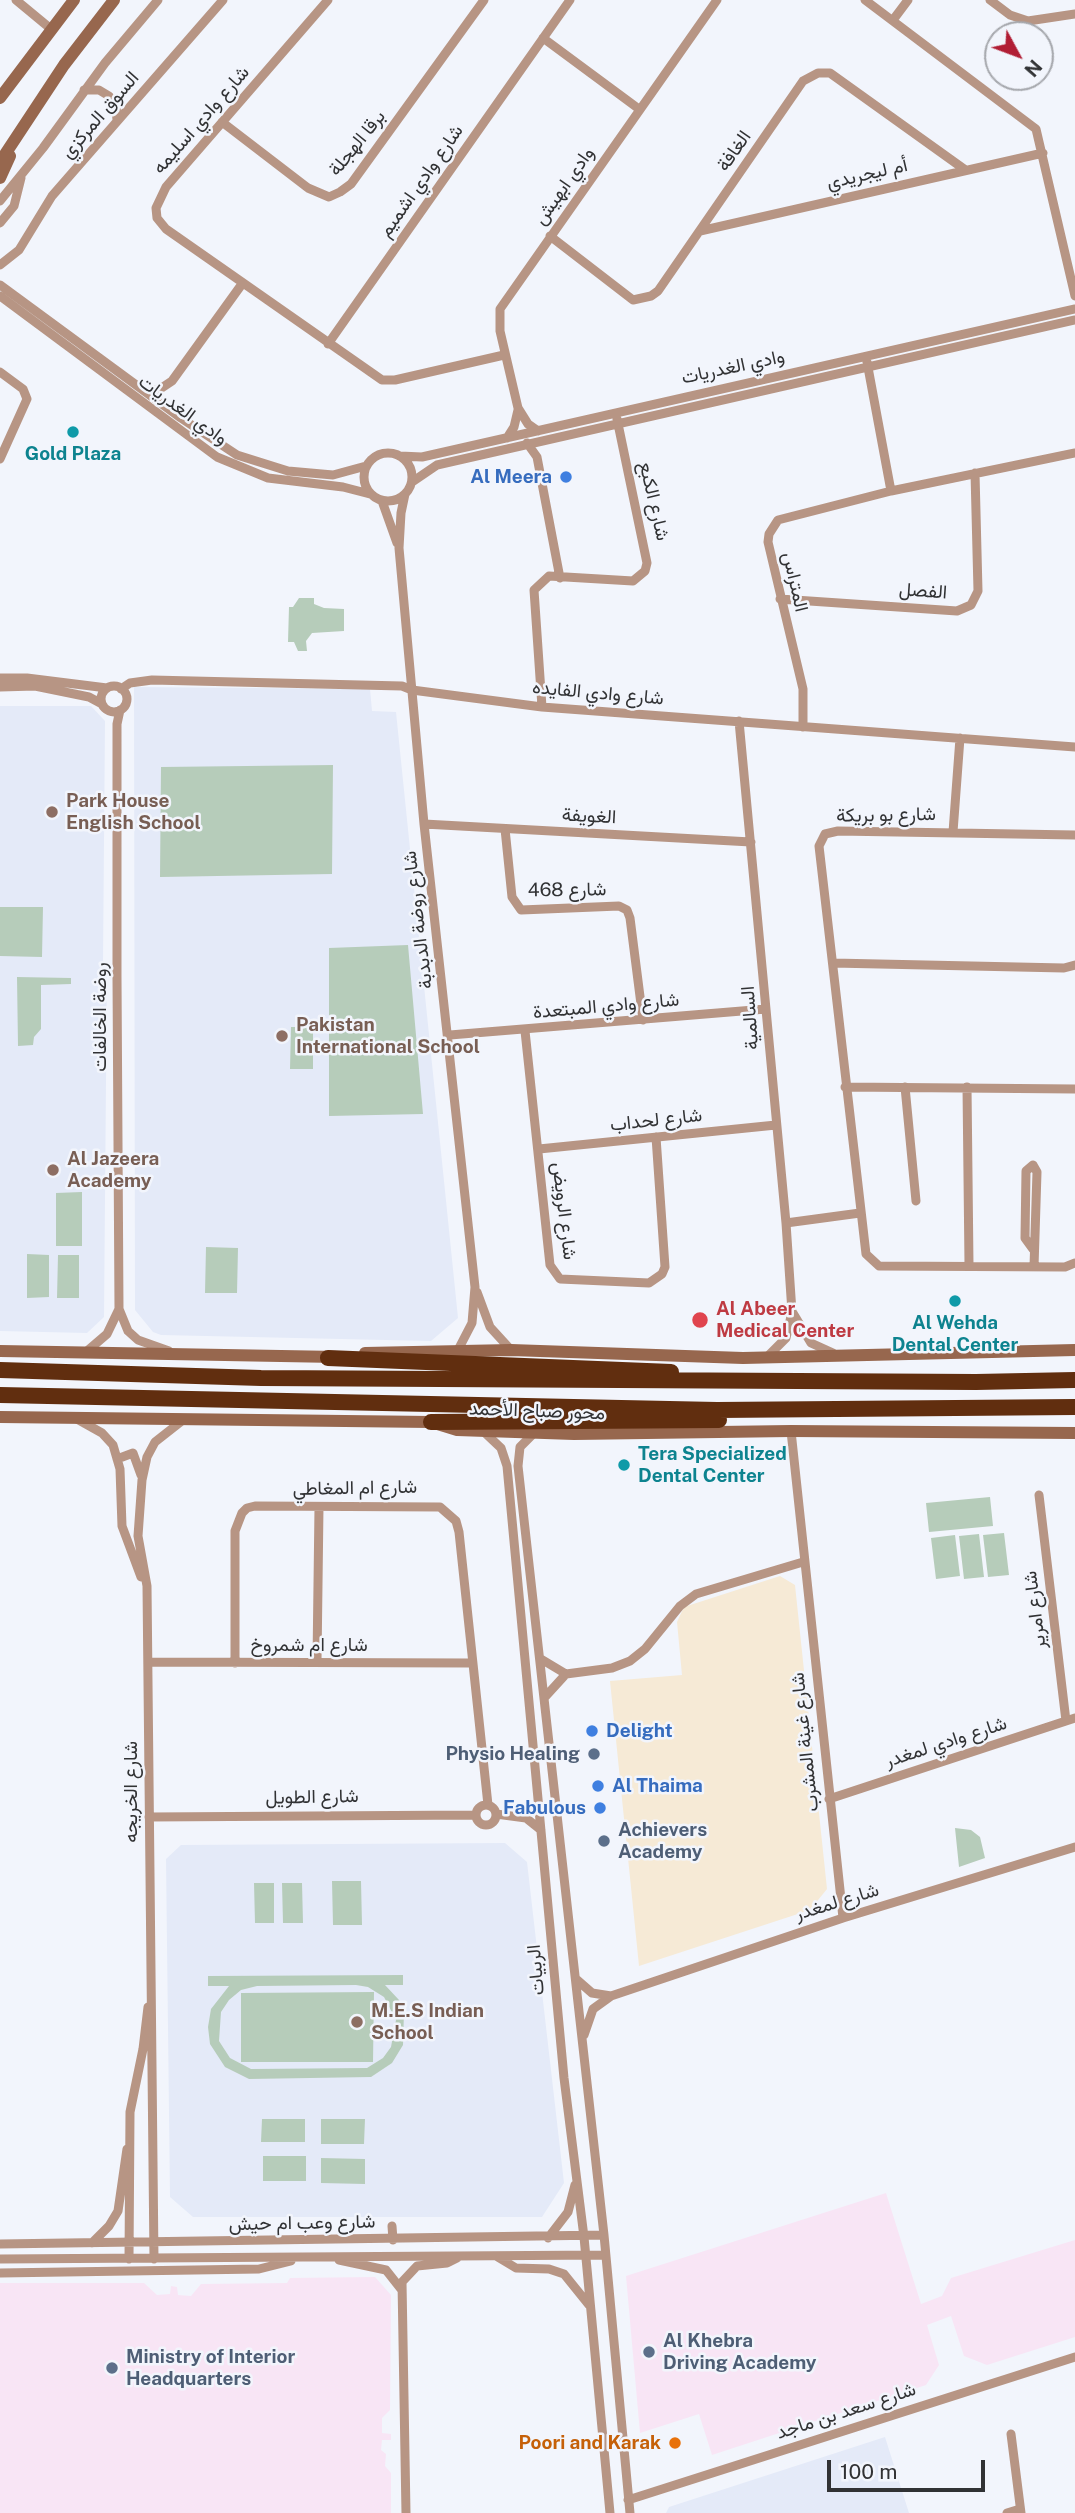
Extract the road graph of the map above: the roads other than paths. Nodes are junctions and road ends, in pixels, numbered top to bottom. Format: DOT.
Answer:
graph roads {
  1 [pos="16,0"];
  2 [pos="74,0"];
  3 [pos="114,0"];
  4 [pos="158,0"];
  5 [pos="223,0"];
  6 [pos="328,0"];
  7 [pos="484,0"];
  8 [pos="570,0"];
  9 [pos="717,0"];
  10 [pos="865,0"];
  11 [pos="908,0"];
  12 [pos="996,2"];
  13 [pos="1075,14"];
  14 [pos="893,20"];
  15 [pos="51,29"];
  16 [pos="543,38"];
  17 [pos="84,90"];
  18 [pos="0,98"];
  19 [pos="639,110"];
  20 [pos="116,122"];
  21 [pos="222,122"];
  22 [pos="16,137"];
  23 [pos="1043,153"];
  24 [pos="0,162"];
  25 [pos="964,169"];
  26 [pos="0,177"];
  27 [pos="21,177"];
  28 [pos="0,201"];
  29 [pos="0,223"];
  30 [pos="700,231"];
  31 [pos="550,236"];
  32 [pos="5,256"];
  33 [pos="0,265"];
  34 [pos="243,284"];
  35 [pos="0,285"];
  36 [pos="0,296"];
  37 [pos="1075,296"];
  38 [pos="1075,309"];
  39 [pos="1075,320"];
  40 [pos="328,344"];
  41 [pos="504,355"];
  42 [pos="867,361"];
  43 [pos="0,372"];
  44 [pos="172,382"];
  45 [pos="146,392"];
  46 [pos="518,408"];
  47 [pos="169,409"];
  48 [pos="615,411"];
  49 [pos="618,423"];
  50 [pos="538,431"];
  51 [pos="508,438"];
  52 [pos="527,443"];
  53 [pos="1075,453"];
  54 [pos="400,456"];
  55 [pos="0,459"];
  56 [pos="366,466"];
  57 [pos="975,473"];
  58 [pos="412,482"];
  59 [pos="891,491"];
  60 [pos="370,494"];
  61 [pos="405,494"];
  62 [pos="383,501"];
  63 [pos="399,548"];
  64 [pos="560,578"];
  65 [pos="780,599"];
  66 [pos="0,678"];
  67 [pos="0,687"];
  68 [pos="107,688"];
  69 [pos="121,688"];
  70 [pos="412,690"];
  71 [pos="542,707"];
  72 [pos="106,708"];
  73 [pos="120,710"];
  74 [pos="738,722"];
  75 [pos="117,724"];
  76 [pos="803,727"];
  77 [pos="960,738"];
  78 [pos="1075,747"];
  79 [pos="424,824"];
  80 [pos="505,829"];
  81 [pos="953,832"];
  82 [pos="1075,835"];
  83 [pos="751,842"];
  84 [pos="833,963"];
  85 [pos="1075,965"];
  86 [pos="766,1009"];
  87 [pos="643,1020"];
  88 [pos="526,1031"];
  89 [pos="450,1035"];
  90 [pos="845,1087"];
  91 [pos="905,1087"];
  92 [pos="967,1087"];
  93 [pos="1075,1089"];
  94 [pos="776,1125"];
  95 [pos="656,1138"];
  96 [pos="539,1149"];
  97 [pos="916,1201"];
  98 [pos="1026,1206"];
  99 [pos="1036,1206"];
  100 [pos="860,1213"];
  101 [pos="786,1223"];
  102 [pos="1033,1249"];
  103 [pos="1075,1263"];
  104 [pos="969,1265"];
  105 [pos="1034,1267"];
  106 [pos="475,1287"];
  107 [pos="119,1309"];
  108 [pos="792,1312"];
  109 [pos="458,1350"];
  110 [pos="511,1350"];
  111 [pos="1075,1350"];
  112 [pos="0,1351"];
  113 [pos="86,1352"];
  114 [pos="177,1354"];
  115 [pos="841,1356"];
  116 [pos="767,1357"];
  117 [pos="328,1358"];
  118 [pos="0,1370"];
  119 [pos="1075,1380"];
  120 [pos="740,1382"];
  121 [pos="0,1395"];
  122 [pos="1075,1407"];
  123 [pos="809,1410"];
  124 [pos="0,1417"];
  125 [pos="75,1417"];
  126 [pos="184,1419"];
  127 [pos="431,1422"];
  128 [pos="483,1431"];
  129 [pos="792,1431"];
  130 [pos="534,1433"];
  131 [pos="1075,1433"];
  132 [pos="117,1459"];
  133 [pos="142,1480"];
  134 [pos="1039,1495"];
  135 [pos="319,1507"];
  136 [pos="803,1562"];
  137 [pos="146,1600"];
  138 [pos="541,1659"];
  139 [pos="317,1661"];
  140 [pos="148,1662"];
  141 [pos="470,1662"];
  142 [pos="234,1663"];
  143 [pos="566,1674"];
  144 [pos="545,1697"];
  145 [pos="1071,1720"];
  146 [pos="829,1799"];
  147 [pos="488,1805"];
  148 [pos="496,1814"];
  149 [pos="476,1815"];
  150 [pos="149,1817"];
  151 [pos="541,1830"];
  152 [pos="1075,1847"];
  153 [pos="843,1918"];
  154 [pos="576,1979"];
  155 [pos="151,1984"];
  156 [pos="611,1996"];
  157 [pos="582,2042"];
  158 [pos="130,2138"];
  159 [pos="576,2176"];
  160 [pos="392,2226"];
  161 [pos="604,2235"];
  162 [pos="584,2237"];
  163 [pos="548,2238"];
  164 [pos="393,2239"];
  165 [pos="153,2242"];
  166 [pos="92,2243"];
  167 [pos="130,2243"];
  168 [pos="0,2244"];
  169 [pos="585,2255"];
  170 [pos="605,2255"];
  171 [pos="496,2256"];
  172 [pos="458,2257"];
  173 [pos="336,2258"];
  174 [pos="0,2259"];
  175 [pos="129,2259"];
  176 [pos="154,2259"];
  177 [pos="296,2259"];
  178 [pos="0,2273"];
  179 [pos="401,2291"];
  180 [pos="590,2307"];
  181 [pos="1075,2357"];
  182 [pos="1011,2434"];
  183 [pos="628,2500"];
  184 [pos="1021,2511"];
  185 [pos="406,2513"];
  186 [pos="610,2513"];
  187 [pos="629,2513"];
  188 [pos="1007,2513"];
  1 -- 15 [label="street"];
  2 -- 15 [label="street"];
  3 -- 22 [label="street"];
  4 -- 17 [label="street"];
  5 -- 20 [label="street, السوق المركزي"];
  6 -- 21 [label="street, شارع وادي اسليمه"];
  7 -- 21 [label="street, برقا الهجلة"];
  8 -- 16 [label="street, شارع وادي اشميم"];
  9 -- 19 [label="street, وادي ابهيش"];
  10 -- 14 [label="street"];
  11 -- 14 [label="street"];
  12 -- 13 [label="street"];
  14 -- 23 [label="street"];
  15 -- 18 [label="street"];
  16 -- 19 [label="street"];
  16 -- 40 [label="street, شارع وادي اشميم"];
  17 -- 20 [label="street"];
  17 -- 27 [label="street"];
  19 -- 31 [label="street, وادي ابهيش"];
  20 -- 32 [label="street, السوق المركزي"];
  21 -- 34 [label="street, شارع وادي اسليمه"];
  22 -- 24 [label="street"];
  22 -- 26 [label="street"];
  23 -- 25 [label="street, أم ليجريدي"];
  23 -- 37 [label="street"];
  25 -- 30 [label="street, أم ليجريدي"];
  25 -- 30 [label="street, الغافة"];
  27 -- 28 [label="street"];
  27 -- 29 [label="street"];
  30 -- 31 [label="street, الغافة"];
  31 -- 41 [label="street, وادي ابهيش"];
  32 -- 33 [label="street, السوق المركزي"];
  34 -- 40 [label="street, شارع وادي اسليمه"];
  34 -- 44 [label="street"];
  35 -- 45 [label="street, وادي الغدريات"];
  36 -- 60 [label="street, وادي الغدريات"];
  38 -- 42 [label="street, وادي الغدريات"];
  39 -- 42 [label="street, وادي الغدريات"];
  40 -- 41 [label="street, شارع وادي اسليمه"];
  41 -- 46 [label="street, وادي ابهيش"];
  42 -- 48 [label="street, وادي الغدريات"];
  42 -- 49 [label="street, وادي الغدريات"];
  42 -- 59 [label="street"];
  43 -- 55 [label="street"];
  44 -- 45 [label="street"];
  44 -- 47 [label="street"];
  45 -- 47 [label="street, وادي الغدريات"];
  46 -- 50 [label="street, وادي ابهيش"];
  46 -- 51 [label="street"];
  47 -- 56 [label="street, وادي الغدريات"];
  48 -- 49 [label="street, شارع الكبع"];
  48 -- 50 [label="street, وادي الغدريات"];
  49 -- 52 [label="street, وادي الغدريات"];
  49 -- 64 [label="street, شارع الكبع"];
  50 -- 51 [label="street, وادي الغدريات"];
  51 -- 54 [label="street, وادي الغدريات"];
  52 -- 58 [label="street, وادي الغدريات"];
  52 -- 64 [label="street"];
  53 -- 57 [label="street, المتراس"];
  54 -- 56 [label="street"];
  54 -- 58 [label="street"];
  56 -- 60 [label="street"];
  57 -- 59 [label="street, المتراس"];
  57 -- 65 [label="street, الفصل"];
  58 -- 61 [label="street"];
  59 -- 65 [label="street, المتراس"];
  60 -- 62 [label="street"];
  61 -- 62 [label="street"];
  61 -- 63 [label="street, شارع روضة الدبدبة"];
  62 -- 63 [label="street, شارع روضة الدبدبة"];
  63 -- 70 [label="street, شارع روضة الدبدبة"];
  64 -- 71 [label="street"];
  65 -- 76 [label="street, المتراس"];
  66 -- 68 [label="street"];
  67 -- 72 [label="street"];
  68 -- 69 [label="street"];
  68 -- 72 [label="street"];
  69 -- 70 [label="street, شارع وادي الفايده"];
  69 -- 73 [label="street"];
  70 -- 71 [label="street, شارع وادي الفايده"];
  70 -- 79 [label="street, شارع روضة الدبدبة"];
  71 -- 74 [label="street, شارع وادي الفايده"];
  72 -- 73 [label="street"];
  72 -- 75 [label="street, روضة الخالفات"];
  73 -- 75 [label="street, روضة الخالفات"];
  74 -- 76 [label="street, شارع وادي الفايده"];
  74 -- 83 [label="street, السالمية"];
  75 -- 107 [label="street, روضة الخالفات"];
  76 -- 77 [label="street, شارع وادي الفايده"];
  77 -- 78 [label="street, شارع وادي الفايده"];
  77 -- 81 [label="street, شارع بو بريكة"];
  79 -- 80 [label="street, الغويفة"];
  79 -- 89 [label="street, شارع روضة الدبدبة"];
  80 -- 83 [label="street, الغويفة"];
  80 -- 87 [label="street, شارع 468"];
  81 -- 82 [label="street, شارع بو بريكة"];
  81 -- 84 [label="street, شارع بو بريكة"];
  83 -- 86 [label="street, السالمية"];
  84 -- 85 [label="street"];
  84 -- 90 [label="street, شارع بو بريكة"];
  86 -- 87 [label="street, شارع وادي المبتعدة"];
  86 -- 94 [label="street, السالمية"];
  87 -- 88 [label="street, شارع وادي المبتعدة"];
  88 -- 89 [label="street, شارع وادي المبتعدة"];
  88 -- 96 [label="street, شارع الرويض"];
  89 -- 106 [label="street, شارع روضة الدبدبة"];
  90 -- 91 [label="street"];
  90 -- 100 [label="street, شارع بو بريكة"];
  91 -- 92 [label="street"];
  91 -- 97 [label="street"];
  92 -- 93 [label="street"];
  92 -- 104 [label="street"];
  94 -- 95 [label="street, شارع لحداب"];
  94 -- 101 [label="street, السالمية"];
  95 -- 96 [label="street, شارع لحداب"];
  95 -- 96 [label="street, شارع الرويض"];
  98 -- 99 [label="street"];
  98 -- 99 [label="street"];
  98 -- 102 [label="street"];
  99 -- 102 [label="street"];
  100 -- 101 [label="street"];
  100 -- 104 [label="street, شارع بو بريكة"];
  101 -- 108 [label="street, السالمية"];
  102 -- 105 [label="street"];
  103 -- 105 [label="street, شارع بو بريكة"];
  104 -- 105 [label="street, شارع بو بريكة"];
  106 -- 109 [label="street, شارع روضة الدبدبة"];
  106 -- 110 [label="street, شارع روضة الدبدبة"];
  107 -- 113 [label="street"];
  107 -- 114 [label="street"];
  108 -- 115 [label="street, السالمية"];
  108 -- 116 [label="street, السالمية"];
  109 -- 110 [label="street"];
  109 -- 117 [label="street"];
  110 -- 116 [label="street"];
  111 -- 115 [label="street"];
  112 -- 113 [label="street"];
  113 -- 114 [label="street"];
  114 -- 117 [label="street"];
  115 -- 116 [label="street"];
  117 -- 120 [label="highway"];
  118 -- 120 [label="highway, محور صباح الأحمد"];
  119 -- 120 [label="highway, محور صباح الأحمد"];
  121 -- 123 [label="highway, محور صباح الأحمد"];
  122 -- 123 [label="highway, محور صباح الأحمد"];
  123 -- 127 [label="highway"];
  124 -- 125 [label="street, محور صباح الأحمد"];
  125 -- 126 [label="street, محور صباح الأحمد"];
  125 -- 132 [label="street"];
  126 -- 127 [label="street, محور صباح الأحمد"];
  126 -- 133 [label="street, شارع الخريجه"];
  127 -- 128 [label="street, محور صباح الأحمد"];
  128 -- 130 [label="street, محور صباح الأحمد"];
  128 -- 151 [label="street, الربيات"];
  129 -- 130 [label="street, محور صباح الأحمد"];
  129 -- 131 [label="street, محور صباح الأحمد"];
  129 -- 136 [label="street, شارع غينة المشرب"];
  130 -- 138 [label="street, الربيات"];
  132 -- 133 [label="street"];
  132 -- 137 [label="street, شارع الخريجه"];
  133 -- 137 [label="street, شارع الخريجه"];
  134 -- 145 [label="street, شارع امرير"];
  135 -- 139 [label="street"];
  135 -- 141 [label="street, شارع ام المغاطي"];
  135 -- 142 [label="street, شارع ام المغاطي"];
  136 -- 143 [label="street"];
  136 -- 146 [label="street, شارع غينة المشرب"];
  137 -- 140 [label="street, شارع الخريجه"];
  138 -- 143 [label="street"];
  138 -- 144 [label="street, الربيات"];
  139 -- 141 [label="street, شارع ام شمروخ"];
  139 -- 142 [label="street, شارع ام شمروخ"];
  140 -- 142 [label="street, شارع ام شمروخ"];
  140 -- 150 [label="street, شارع الخريجه"];
  141 -- 147 [label="street, شارع ام المغاطي"];
  143 -- 144 [label="street"];
  144 -- 154 [label="street, الربيات"];
  145 -- 146 [label="street, شارع وادي لمغدر"];
  146 -- 153 [label="street, شارع غينة المشرب"];
  147 -- 148 [label="street"];
  147 -- 149 [label="street"];
  148 -- 149 [label="street"];
  148 -- 151 [label="street"];
  149 -- 150 [label="street, شارع الطويل"];
  150 -- 155 [label="street, شارع الخريجه"];
  151 -- 159 [label="street, الربيات"];
  152 -- 153 [label="street, شارع لمغدر"];
  153 -- 156 [label="street, شارع لمغدر"];
  154 -- 156 [label="street"];
  154 -- 157 [label="street, الربيات"];
  155 -- 158 [label="street, شارع الخريجه"];
  155 -- 165 [label="street, شارع الخريجه"];
  156 -- 157 [label="street"];
  157 -- 161 [label="street, الربيات"];
  158 -- 166 [label="street"];
  158 -- 167 [label="street, شارع الخريجه"];
  159 -- 162 [label="street, الربيات"];
  159 -- 163 [label="street"];
  160 -- 164 [label="street"];
  161 -- 162 [label="street, شارع وعب ام حيش"];
  161 -- 170 [label="street, الربيات"];
  162 -- 163 [label="street, شارع وعب ام حيش"];
  162 -- 169 [label="street, الربيات"];
  163 -- 164 [label="street, شارع وعب ام حيش"];
  164 -- 165 [label="street, شارع وعب ام حيش"];
  165 -- 167 [label="street, شارع وعب ام حيش"];
  165 -- 176 [label="street, شارع الخريجه"];
  166 -- 167 [label="street, شارع وعب ام حيش"];
  166 -- 168 [label="street, شارع وعب ام حيش"];
  167 -- 175 [label="street, شارع الخريجه"];
  169 -- 170 [label="street, شارع وعب ام حيش"];
  169 -- 171 [label="street, شارع وعب ام حيش"];
  169 -- 180 [label="street, الربيات"];
  170 -- 183 [label="street, الربيات"];
  171 -- 172 [label="street, شارع وعب ام حيش"];
  171 -- 180 [label="street"];
  172 -- 173 [label="street, شارع وعب ام حيش"];
  172 -- 179 [label="street"];
  173 -- 177 [label="street, شارع وعب ام حيش"];
  173 -- 179 [label="street"];
  174 -- 175 [label="street, شارع وعب ام حيش"];
  175 -- 176 [label="street, شارع وعب ام حيش"];
  176 -- 177 [label="street, شارع وعب ام حيش"];
  177 -- 178 [label="street, شارع وعب ام حيش"];
  179 -- 185 [label="street"];
  180 -- 186 [label="street, الربيات"];
  181 -- 183 [label="street, شارع سعد بن ماجد"];
  182 -- 184 [label="street"];
  183 -- 187 [label="street, الربيات"];
  184 -- 188 [label="street"];
}
